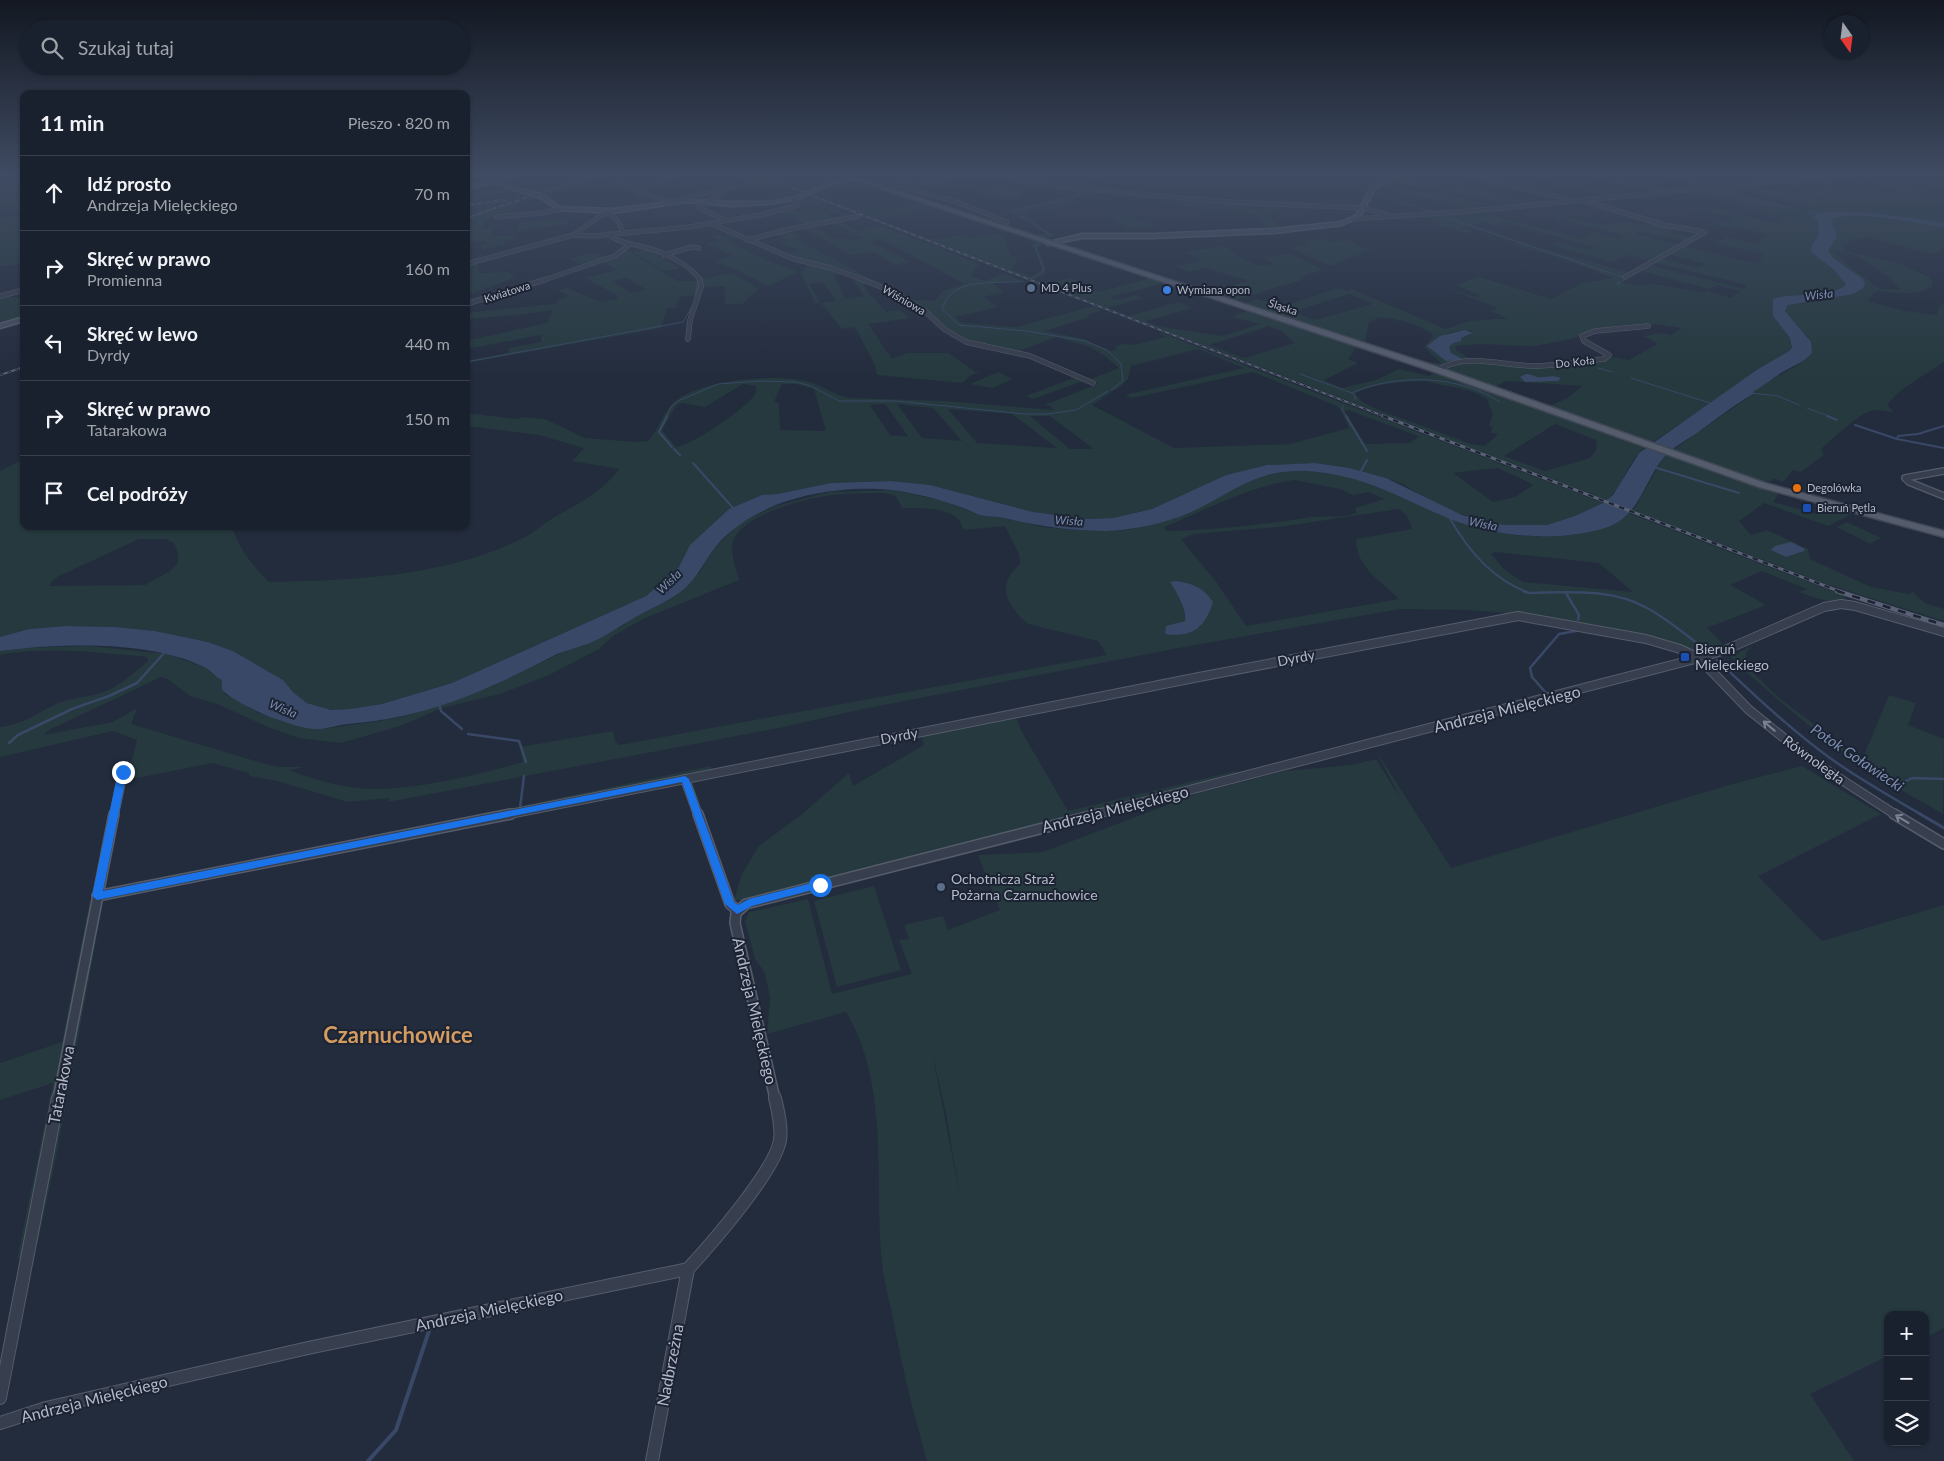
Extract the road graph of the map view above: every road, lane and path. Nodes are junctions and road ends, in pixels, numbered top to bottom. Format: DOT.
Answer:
graph roads {
  1 [pos="551,240"];
  2 [pos="618,240"];
  3 [pos="747,240"];
  4 [pos="1040,240"];
  5 [pos="1062,240"];
  6 [pos="1690,240"];
  7 [pos="1048,243"];
  8 [pos="630,244"];
  9 [pos="699,248"];
  10 [pos="664,255"];
  11 [pos="470,263"];
  12 [pos="1625,277"];
  13 [pos="20,291"];
  14 [pos="0,296"];
  15 [pos="470,303"];
  16 [pos="20,320"];
  17 [pos="0,326"];
  18 [pos="1648,326"];
  19 [pos="688,339"];
  20 [pos="1438,370"];
  21 [pos="1093,382"];
  22 [pos="1944,471"];
  23 [pos="1944,496"];
  24 [pos="1944,534"];
  25 [pos="1944,632"];
  26 [pos="1699,658"];
  27 [pos="123,772"];
  28 [pos="685,779"];
  29 [pos="1944,844"];
  30 [pos="97,896"];
  31 [pos="737,910"];
  32 [pos="688,1269"];
  33 [pos="0,1398"];
  34 [pos="0,1423"];
  35 [pos="652,1461"];
  1 -- 11 [label="street"];
  2 -- 8 [label="street"];
  3 -- 21 [label="street, Wiśniowa"];
  4 -- 7 [label="main road, Śląska"];
  5 -- 7 [label="street"];
  6 -- 12 [label="street"];
  7 -- 20 [label="main road, Śląska"];
  8 -- 10 [label="street"];
  8 -- 15 [label="street, Kwiatowa"];
  9 -- 10 [label="street"];
  10 -- 19 [label="street"];
  13 -- 14 [label="street"];
  16 -- 17 [label="street"];
  18 -- 20 [label="street, Do Koła"];
  20 -- 24 [label="main road, Śląska"];
  22 -- 23 [label="street"];
  25 -- 26 [label="street, Andrzeja Mielęckiego"];
  26 -- 28 [label="street, Dyrdy"];
  29 -- 26 [label="street, Równoległa, one-way"];
  26 -- 31 [label="street, Andrzeja Mielęckiego"];
  27 -- 30 [label="street, Tatarakowa"];
  28 -- 30 [label="street, Dyrdy"];
  28 -- 31 [label="street"];
  30 -- 33 [label="street, Tatarakowa"];
  31 -- 32 [label="street, Andrzeja Mielęckiego"];
  32 -- 34 [label="street, Andrzeja Mielęckiego"];
  32 -- 35 [label="street, Nadbrzeżna"];
}
